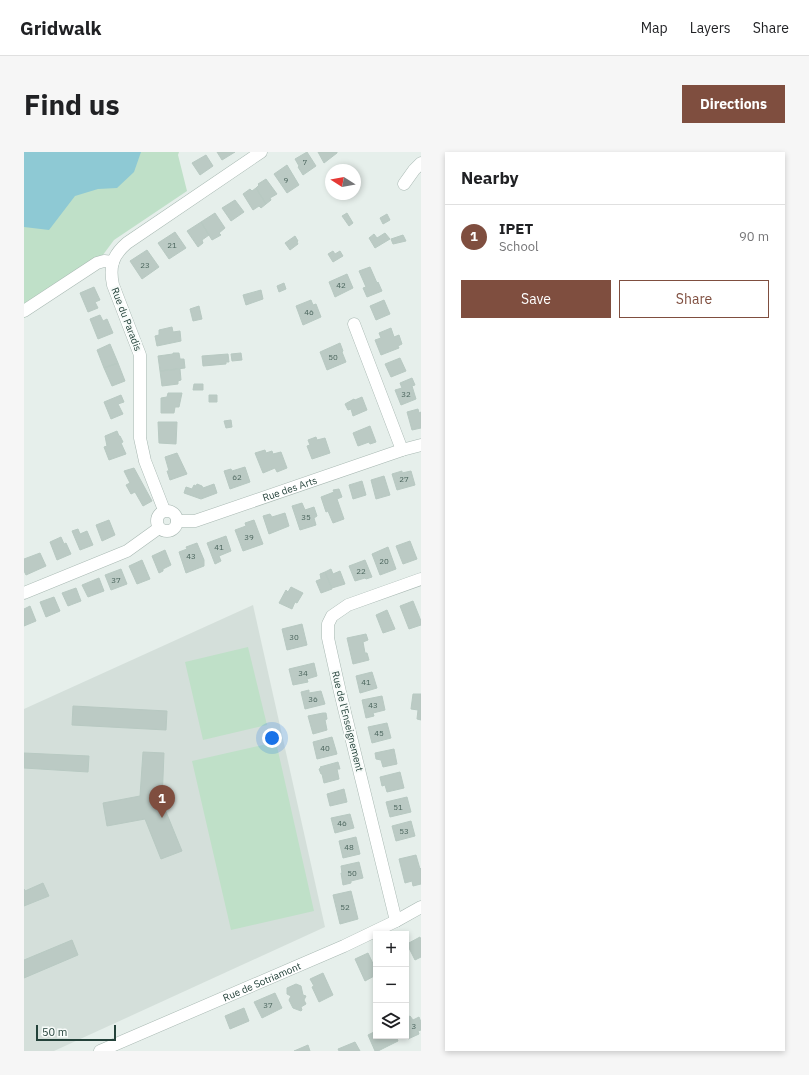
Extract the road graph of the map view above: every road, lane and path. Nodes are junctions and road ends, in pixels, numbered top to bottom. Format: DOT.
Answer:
graph roads {
  1 [pos="261,152"];
  2 [pos="421,163"];
  3 [pos="404,184"];
  4 [pos="113,262"];
  5 [pos="24,311"];
  6 [pos="354,324"];
  7 [pos="421,445"];
  8 [pos="402,450"];
  9 [pos="164,510"];
  10 [pos="177,521"];
  11 [pos="159,528"];
  12 [pos="421,579"];
  13 [pos="24,593"];
  14 [pos="421,906"];
  15 [pos="396,921"];
  16 [pos="100,1051"];
  1 -- 4 [label="street"];
  2 -- 3 [label="street"];
  4 -- 5 [label="street"];
  4 -- 9 [label="street, Rue du Paradis"];
  6 -- 8 [label="street"];
  7 -- 8 [label="street, Rue des Arts"];
  8 -- 10 [label="street, Rue des Arts"];
  9 -- 10 [label="street, Rue du Paradis"];
  9 -- 11 [label="street"];
  10 -- 11 [label="street"];
  11 -- 13 [label="street"];
  12 -- 15 [label="street, Rue de l'Enseignement"];
  14 -- 15 [label="street, Rue de Sotriamont"];
  15 -- 16 [label="street, Rue de Sotriamont"];
}
